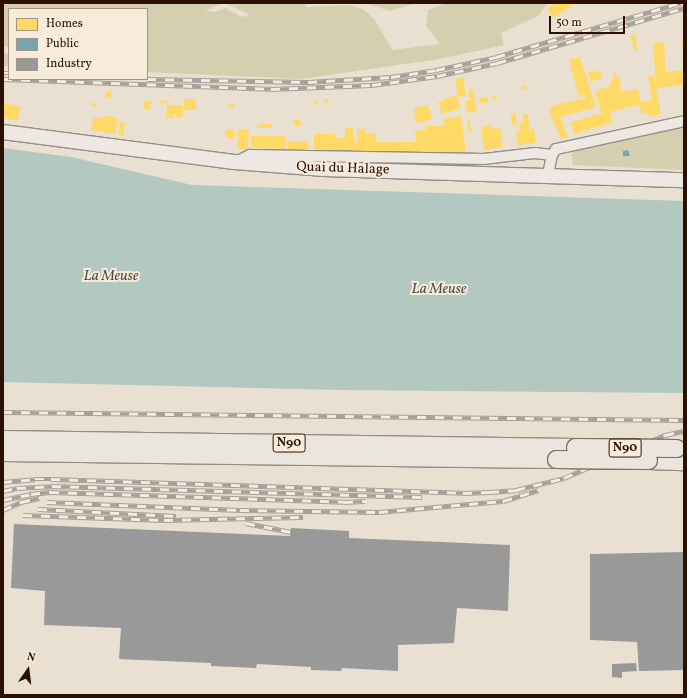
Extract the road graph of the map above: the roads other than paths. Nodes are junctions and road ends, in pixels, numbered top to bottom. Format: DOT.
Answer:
graph roads {
  1 [pos="684,121"];
  2 [pos="3,132"];
  3 [pos="552,155"];
  4 [pos="234,162"];
  5 [pos="548,175"];
  6 [pos="684,180"];
  7 [pos="3,439"];
  8 [pos="3,452"];
  9 [pos="681,453"];
  1 -- 3 [label="street"];
  2 -- 4 [label="main road, Quai du Halage"];
  3 -- 4 [label="street"];
  3 -- 5 [label="street"];
  4 -- 5 [label="main road, Quai du Halage"];
  5 -- 6 [label="main road, Quai du Halage"];
  7 -- 9 [label="highway, N90, bridge"];
  8 -- 9 [label="highway, N90, bridge"];
}
